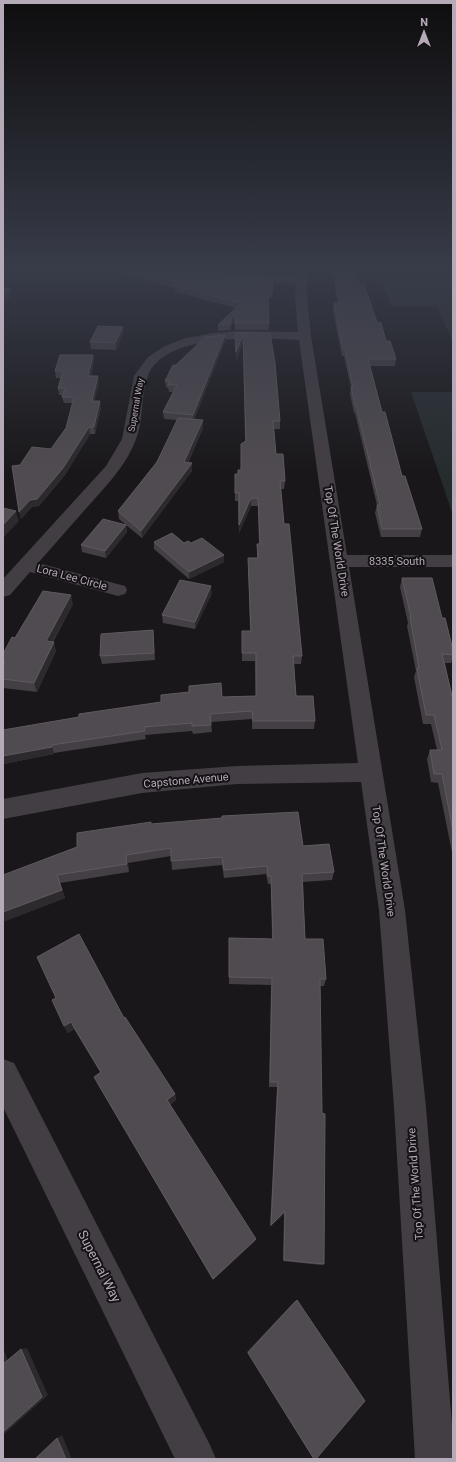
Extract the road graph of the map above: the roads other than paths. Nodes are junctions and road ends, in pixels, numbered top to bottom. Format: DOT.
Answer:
graph roads {
  1 [pos="285,336"];
  2 [pos="306,336"];
  3 [pos="340,561"];
  4 [pos="453,561"];
  5 [pos="26,565"];
  6 [pos="118,590"];
  7 [pos="3,591"];
  8 [pos="371,772"];
  9 [pos="3,809"];
  10 [pos="3,1074"];
  11 [pos="196,1459"];
  12 [pos="435,1459"];
  1 -- 5 [label="street, Supernal Way"];
  2 -- 3 [label="street, Top Of The World Drive"];
  3 -- 4 [label="street, 8335 South"];
  3 -- 8 [label="street, Top Of The World Drive"];
  5 -- 6 [label="street, Lora Lee Circle"];
  5 -- 7 [label="street, Supernal Way"];
  8 -- 9 [label="street, Capstone Avenue"];
  8 -- 12 [label="street, Top Of The World Drive"];
  10 -- 11 [label="street, Supernal Way"];
}
